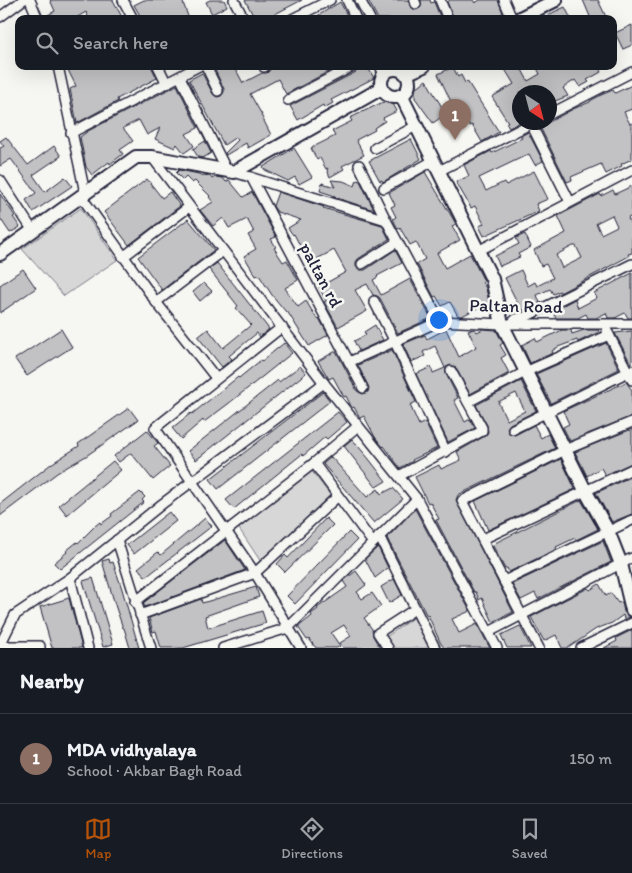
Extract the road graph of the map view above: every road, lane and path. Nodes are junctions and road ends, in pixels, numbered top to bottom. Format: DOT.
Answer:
graph roads {
  1 [pos="23,0"];
  2 [pos="30,0"];
  3 [pos="123,0"];
  4 [pos="234,0"];
  5 [pos="330,0"];
  6 [pos="346,0"];
  7 [pos="360,0"];
  8 [pos="440,0"];
  9 [pos="504,0"];
  10 [pos="556,0"];
  11 [pos="36,15"];
  12 [pos="131,15"];
  13 [pos="242,15"];
  14 [pos="300,15"];
  15 [pos="354,15"];
  16 [pos="368,15"];
  17 [pos="446,15"];
  18 [pos="510,15"];
  19 [pos="534,15"];
  20 [pos="0,17"];
  21 [pos="59,70"];
  22 [pos="160,70"];
  23 [pos="192,70"];
  24 [pos="208,70"];
  25 [pos="345,70"];
  26 [pos="382,70"];
  27 [pos="399,70"];
  28 [pos="632,72"];
  29 [pos="180,77"];
  30 [pos="167,84"];
  31 [pos="382,88"];
  32 [pos="218,91"];
  33 [pos="401,95"];
  34 [pos="288,100"];
  35 [pos="557,110"];
  36 [pos="416,126"];
  37 [pos="517,130"];
  38 [pos="536,130"];
  39 [pos="72,133"];
  40 [pos="375,148"];
  41 [pos="152,157"];
  42 [pos="359,165"];
  43 [pos="436,166"];
  44 [pos="632,170"];
  45 [pos="230,172"];
  46 [pos="251,177"];
  47 [pos="0,180"];
  48 [pos="384,188"];
  49 [pos="83,195"];
  50 [pos="570,202"];
  51 [pos="189,207"];
  52 [pos="386,220"];
  53 [pos="33,231"];
  54 [pos="397,242"];
  55 [pos="478,250"];
  56 [pos="223,251"];
  57 [pos="0,254"];
  58 [pos="123,257"];
  59 [pos="362,264"];
  60 [pos="632,264"];
  61 [pos="374,301"];
  62 [pos="156,302"];
  63 [pos="440,321"];
  64 [pos="507,324"];
  65 [pos="604,324"];
  66 [pos="632,324"];
  67 [pos="282,327"];
  68 [pos="608,335"];
  69 [pos="395,342"];
  70 [pos="349,362"];
  71 [pos="451,371"];
  72 [pos="525,372"];
  73 [pos="631,374"];
  74 [pos="216,378"];
  75 [pos="324,383"];
  76 [pos="364,388"];
  77 [pos="468,402"];
  78 [pos="546,412"];
  79 [pos="632,422"];
  80 [pos="358,426"];
  81 [pos="514,429"];
  82 [pos="565,450"];
  83 [pos="446,452"];
  84 [pos="314,464"];
  85 [pos="632,469"];
  86 [pos="399,476"];
  87 [pos="192,482"];
  88 [pos="585,490"];
  89 [pos="337,497"];
  90 [pos="417,499"];
  91 [pos="632,520"];
  92 [pos="227,531"];
  93 [pos="608,531"];
  94 [pos="376,539"];
  95 [pos="483,539"];
  96 [pos="117,540"];
  97 [pos="627,561"];
  98 [pos="255,573"];
  99 [pos="70,578"];
  100 [pos="504,580"];
  101 [pos="135,602"];
  102 [pos="415,609"];
  103 [pos="632,610"];
  104 [pos="140,615"];
  105 [pos="522,616"];
  106 [pos="632,623"];
  107 [pos="288,628"];
  108 [pos="489,632"];
  109 [pos="4,646"];
  110 [pos="40,648"];
  111 [pos="88,648"];
  112 [pos="151,648"];
  113 [pos="223,648"];
  114 [pos="300,648"];
  115 [pos="388,648"];
  116 [pos="435,648"];
  117 [pos="497,648"];
  118 [pos="539,648"];
  119 [pos="581,648"];
  1 -- 20 [label="street"];
  2 -- 11 [label="street"];
  3 -- 12 [label="street"];
  4 -- 13 [label="street"];
  5 -- 14 [label="street"];
  6 -- 15 [label="street"];
  7 -- 16 [label="street"];
  8 -- 17 [label="street"];
  9 -- 18 [label="street"];
  10 -- 19 [label="street"];
  21 -- 39 [label="street"];
  22 -- 30 [label="street"];
  23 -- 29 [label="street"];
  24 -- 32 [label="street"];
  25 -- 34 [label="street"];
  26 -- 27 [label="street"];
  26 -- 31 [label="street"];
  27 -- 33 [label="street"];
  28 -- 35 [label="street"];
  29 -- 30 [label="street"];
  29 -- 45 [label="street"];
  30 -- 39 [label="street"];
  31 -- 33 [label="street"];
  31 -- 45 [label="street"];
  33 -- 36 [label="street"];
  36 -- 40 [label="street"];
  36 -- 43 [label="street"];
  37 -- 43 [label="street"];
  38 -- 50 [label="street"];
  39 -- 49 [label="street"];
  41 -- 45 [label="street"];
  41 -- 49 [label="street"];
  41 -- 51 [label="street"];
  42 -- 52 [label="street"];
  43 -- 48 [label="street"];
  43 -- 55 [label="street"];
  44 -- 50 [label="street"];
  45 -- 46 [label="street"];
  46 -- 52 [label="street"];
  46 -- 70 [label="street, paltan rd"];
  47 -- 53 [label="street"];
  49 -- 53 [label="street"];
  49 -- 58 [label="street"];
  50 -- 55 [label="street"];
  51 -- 56 [label="street"];
  51 -- 58 [label="street"];
  52 -- 54 [label="street"];
  53 -- 57 [label="street"];
  54 -- 59 [label="street"];
  54 -- 63 [label="street"];
  55 -- 64 [label="street"];
  56 -- 62 [label="street"];
  56 -- 67 [label="street"];
  58 -- 62 [label="street"];
  60 -- 64 [label="street"];
  61 -- 69 [label="street"];
  62 -- 74 [label="street"];
  63 -- 64 [label="street, Paltan Road"];
  63 -- 69 [label="street, Paltan Road"];
  64 -- 65 [label="street, Paltan Road"];
  64 -- 72 [label="street"];
  65 -- 66 [label="street, Paltan Road"];
  65 -- 68 [label="street"];
  67 -- 74 [label="street"];
  67 -- 75 [label="street"];
  68 -- 72 [label="street"];
  68 -- 73 [label="street"];
  69 -- 70 [label="street, Paltan Road"];
  69 -- 83 [label="street"];
  70 -- 76 [label="street, paltan rd"];
  71 -- 77 [label="street"];
  72 -- 77 [label="street"];
  72 -- 78 [label="street"];
  73 -- 78 [label="street"];
  74 -- 87 [label="street"];
  75 -- 80 [label="street"];
  75 -- 87 [label="street"];
  77 -- 83 [label="street"];
  78 -- 81 [label="street"];
  78 -- 82 [label="street"];
  79 -- 82 [label="street"];
  80 -- 84 [label="street"];
  80 -- 86 [label="street"];
  82 -- 88 [label="street"];
  82 -- 95 [label="street"];
  83 -- 86 [label="street"];
  84 -- 89 [label="street"];
  84 -- 92 [label="street"];
  85 -- 88 [label="street"];
  86 -- 90 [label="street"];
  87 -- 92 [label="street"];
  87 -- 96 [label="street"];
  88 -- 93 [label="street"];
  88 -- 95 [label="street"];
  89 -- 94 [label="street"];
  89 -- 98 [label="street"];
  90 -- 94 [label="street"];
  90 -- 108 [label="street"];
  91 -- 93 [label="street"];
  92 -- 98 [label="street"];
  92 -- 101 [label="street"];
  93 -- 97 [label="street"];
  93 -- 100 [label="street"];
  94 -- 102 [label="street"];
  94 -- 107 [label="street"];
  95 -- 100 [label="street"];
  96 -- 99 [label="street"];
  96 -- 101 [label="street"];
  97 -- 103 [label="street"];
  97 -- 105 [label="street"];
  98 -- 104 [label="street"];
  98 -- 107 [label="street"];
  99 -- 109 [label="street"];
  99 -- 111 [label="street"];
  100 -- 105 [label="street"];
  101 -- 104 [label="street"];
  102 -- 115 [label="street"];
  102 -- 116 [label="street"];
  104 -- 112 [label="street"];
  105 -- 108 [label="street"];
  105 -- 118 [label="street"];
  106 -- 119 [label="street"];
  107 -- 113 [label="street"];
  107 -- 114 [label="street"];
  108 -- 117 [label="street"];
  109 -- 110 [label="street"];
}
